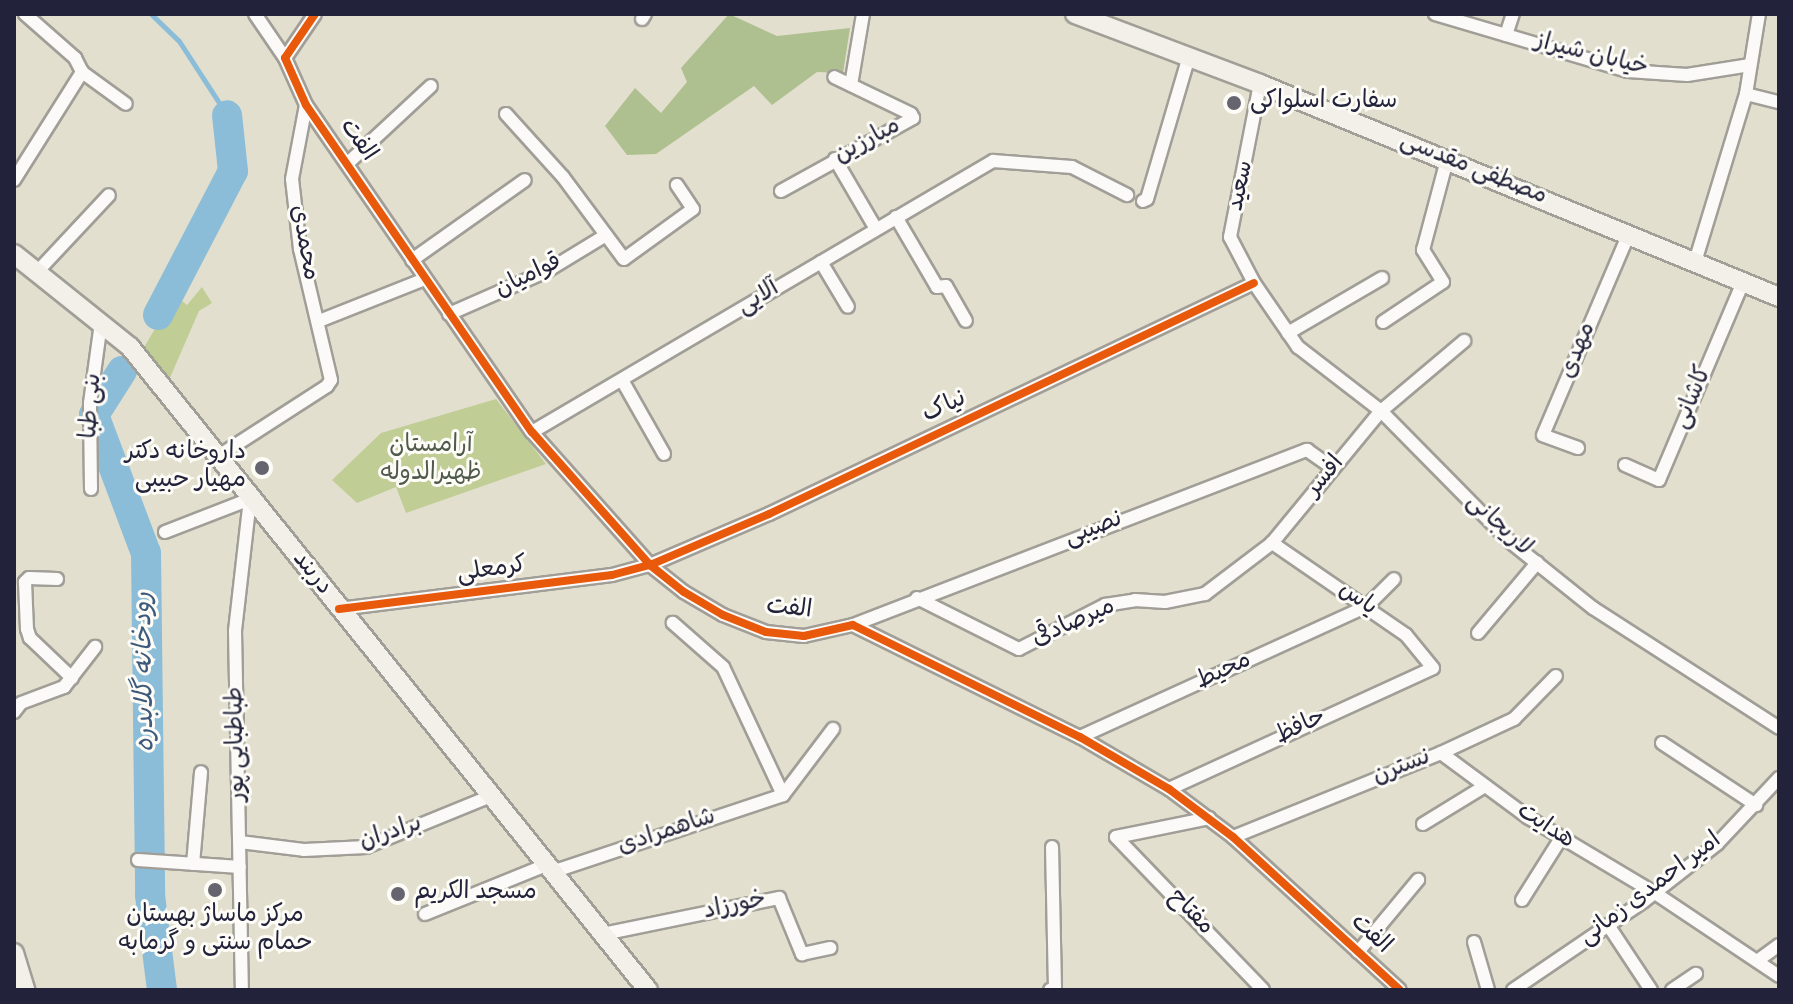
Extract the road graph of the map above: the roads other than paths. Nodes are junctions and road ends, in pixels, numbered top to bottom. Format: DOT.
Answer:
graph roads {
  1 [pos="25,14"];
  2 [pos="255,14"];
  3 [pos="315,14"];
  4 [pos="863,14"];
  5 [pos="1076,14"];
  6 [pos="1435,14"];
  7 [pos="1513,14"];
  8 [pos="1759,14"];
  9 [pos="1506,35"];
  10 [pos="1189,56"];
  11 [pos="285,58"];
  12 [pos="1750,65"];
  13 [pos="82,72"];
  14 [pos="834,77"];
  15 [pos="1260,84"];
  16 [pos="851,85"];
  17 [pos="431,86"];
  18 [pos="1746,94"];
  19 [pos="1779,102"];
  20 [pos="126,104"];
  21 [pos="306,105"];
  22 [pos="506,114"];
  23 [pos="835,159"];
  24 [pos="1447,160"];
  25 [pos="348,163"];
  26 [pos="14,180"];
  27 [pos="525,180"];
  28 [pos="677,185"];
  29 [pos="781,191"];
  30 [pos="109,195"];
  31 [pos="1127,195"];
  32 [pos="1143,201"];
  33 [pos="896,217"];
  34 [pos="876,229"];
  35 [pos="1629,233"];
  36 [pos="606,235"];
  37 [pos="17,259"];
  38 [pos="412,260"];
  39 [pos="821,262"];
  40 [pos="1695,262"];
  41 [pos="37,272"];
  42 [pos="1382,278"];
  43 [pos="425,279"];
  44 [pos="1743,282"];
  45 [pos="1254,283"];
  46 [pos="1779,297"];
  47 [pos="848,307"];
  48 [pos="449,314"];
  49 [pos="319,321"];
  50 [pos="966,321"];
  51 [pos="1383,322"];
  52 [pos="101,323"];
  53 [pos="1288,333"];
  54 [pos="1464,341"];
  55 [pos="622,380"];
  56 [pos="1381,411"];
  57 [pos="532,432"];
  58 [pos="1578,448"];
  59 [pos="664,454"];
  60 [pos="217,457"];
  61 [pos="1625,465"];
  62 [pos="1333,468"];
  63 [pos="91,489"];
  64 [pos="250,499"];
  65 [pos="165,532"];
  66 [pos="1272,543"];
  67 [pos="1537,563"];
  68 [pos="650,565"];
  69 [pos="57,579"];
  70 [pos="1394,579"];
  71 [pos="917,598"];
  72 [pos="1367,606"];
  73 [pos="339,609"];
  74 [pos="673,623"];
  75 [pos="853,625"];
  76 [pos="1478,633"];
  77 [pos="95,647"];
  78 [pos="1433,668"];
  79 [pos="1556,676"];
  80 [pos="72,678"];
  81 [pos="16,704"];
  82 [pos="1779,728"];
  83 [pos="833,729"];
  84 [pos="1080,737"];
  85 [pos="1662,743"];
  86 [pos="1441,753"];
  87 [pos="201,772"];
  88 [pos="1779,778"];
  89 [pos="1485,786"];
  90 [pos="1169,789"];
  91 [pos="783,795"];
  92 [pos="491,796"];
  93 [pos="1756,805"];
  94 [pos="1209,818"];
  95 [pos="1423,824"];
  96 [pos="1233,837"];
  97 [pos="1561,838"];
  98 [pos="240,842"];
  99 [pos="1052,847"];
  100 [pos="138,860"];
  101 [pos="193,864"];
  102 [pos="240,867"];
  103 [pos="549,868"];
  104 [pos="1418,880"];
  105 [pos="1655,893"];
  106 [pos="1522,900"];
  107 [pos="425,914"];
  108 [pos="1608,925"];
  109 [pos="603,934"];
  110 [pos="1474,942"];
  111 [pos="1779,945"];
  112 [pos="830,948"];
  113 [pos="1358,952"];
  114 [pos="14,953"];
  115 [pos="1757,961"];
  116 [pos="1696,974"];
  117 [pos="1779,976"];
  118 [pos="25,990"];
  119 [pos="242,990"];
  120 [pos="648,990"];
  121 [pos="1050,990"];
  122 [pos="1263,990"];
  123 [pos="1400,990"];
  124 [pos="1488,990"];
  125 [pos="1513,990"];
  126 [pos="1651,990"];
  127 [pos="1672,990"];
  1 -- 13 [label="street"];
  2 -- 11 [label="street"];
  3 -- 11 [label="street"];
  4 -- 16 [label="street"];
  5 -- 10 [label="main road, مصطفی مقدسی"];
  6 -- 9 [label="street, خیابان شیراز"];
  7 -- 9 [label="street"];
  8 -- 12 [label="street"];
  9 -- 12 [label="street, خیابان شیراز"];
  10 -- 15 [label="main road, مصطفی مقدسی"];
  10 -- 32 [label="street"];
  11 -- 21 [label="street"];
  12 -- 18 [label="street"];
  13 -- 20 [label="street"];
  13 -- 26 [label="street"];
  14 -- 16 [label="street"];
  15 -- 24 [label="main road, مصطفی مقدسی"];
  15 -- 45 [label="street, سعید"];
  16 -- 23 [label="street, مبارزین"];
  17 -- 25 [label="street"];
  18 -- 19 [label="street"];
  18 -- 40 [label="street"];
  21 -- 25 [label="street, الفت"];
  21 -- 49 [label="street, محمدی"];
  22 -- 36 [label="street"];
  23 -- 29 [label="street, مبارزین"];
  23 -- 34 [label="street"];
  24 -- 35 [label="main road, مصطفی مقدسی"];
  24 -- 51 [label="street"];
  25 -- 38 [label="street, الفت"];
  27 -- 38 [label="street"];
  28 -- 36 [label="street"];
  30 -- 41 [label="street"];
  31 -- 33 [label="street, آلایی"];
  33 -- 34 [label="street, آلایی"];
  33 -- 50 [label="street"];
  34 -- 39 [label="street, آلایی"];
  35 -- 40 [label="main road, مصطفی مقدسی"];
  35 -- 58 [label="street, مهدی"];
  36 -- 48 [label="street, قوامیان"];
  37 -- 41 [label="main road, دربند"];
  38 -- 43 [label="street, الفت"];
  39 -- 47 [label="street"];
  39 -- 55 [label="street, آلایی"];
  40 -- 44 [label="main road, مصطفی مقدسی"];
  41 -- 52 [label="main road, دربند"];
  42 -- 53 [label="street"];
  43 -- 48 [label="street, الفت"];
  43 -- 49 [label="street"];
  44 -- 46 [label="main road, مصطفی مقدسی"];
  44 -- 61 [label="street, کاشانی"];
  45 -- 53 [label="street, لاریجانی"];
  45 -- 68 [label="street, نیاک"];
  48 -- 57 [label="street, الفت"];
  49 -- 60 [label="street, محمدی"];
  52 -- 60 [label="main road, دربند"];
  52 -- 63 [label="street, بنی طبا"];
  53 -- 56 [label="street, لاریجانی"];
  54 -- 56 [label="street, افسر"];
  55 -- 57 [label="street, آلایی"];
  55 -- 59 [label="street"];
  56 -- 62 [label="street, افسر"];
  56 -- 67 [label="street, لاریجانی"];
  57 -- 68 [label="street, الفت"];
  60 -- 64 [label="main road, دربند"];
  62 -- 66 [label="street, افسر"];
  62 -- 71 [label="street, نصیبی"];
  64 -- 65 [label="street"];
  64 -- 73 [label="main road, دربند"];
  64 -- 98 [label="street, طباطبایی پور"];
  66 -- 71 [label="street, میرصادقی"];
  66 -- 72 [label="street, یاس"];
  67 -- 76 [label="street"];
  67 -- 82 [label="street, لاریجانی"];
  68 -- 73 [label="street, کرمعلی"];
  68 -- 75 [label="street, الفت"];
  69 -- 80 [label="street"];
  70 -- 72 [label="street"];
  71 -- 75 [label="street, نصیبی"];
  72 -- 78 [label="street, یاس"];
  72 -- 84 [label="street, محیط"];
  73 -- 92 [label="main road, دربند"];
  74 -- 91 [label="street"];
  75 -- 84 [label="street, الفت"];
  77 -- 80 [label="street"];
  78 -- 90 [label="street, حافظ"];
  79 -- 86 [label="street, نسترن"];
  80 -- 81 [label="street"];
  83 -- 91 [label="street"];
  84 -- 90 [label="street, الفت"];
  85 -- 93 [label="street"];
  86 -- 89 [label="street, هدایت"];
  86 -- 96 [label="street, نسترن"];
  87 -- 101 [label="street"];
  88 -- 93 [label="street, امیر احمدی زمانی"];
  89 -- 95 [label="street"];
  89 -- 97 [label="street, هدایت"];
  90 -- 94 [label="street, الفت"];
  91 -- 103 [label="street, شاهمرادی"];
  92 -- 98 [label="street, برادران"];
  92 -- 103 [label="main road, دربند"];
  93 -- 105 [label="street, امیر احمدی زمانی"];
  94 -- 96 [label="street, الفت"];
  94 -- 122 [label="street, مفتاح"];
  96 -- 113 [label="street, الفت"];
  97 -- 105 [label="street, هدایت"];
  97 -- 106 [label="street"];
  98 -- 102 [label="street, طباطبایی پور"];
  99 -- 121 [label="street"];
  100 -- 101 [label="street"];
  101 -- 102 [label="street"];
  102 -- 119 [label="street, طباطبایی پور"];
  103 -- 107 [label="street, شاهمرادی"];
  103 -- 109 [label="main road, دربند"];
  104 -- 113 [label="street"];
  105 -- 108 [label="street, امیر احمدی زمانی"];
  105 -- 115 [label="street, هدایت"];
  108 -- 125 [label="street, امیر احمدی زمانی"];
  108 -- 126 [label="street"];
  109 -- 112 [label="street, خورزاد"];
  109 -- 120 [label="main road, دربند"];
  110 -- 124 [label="street"];
  111 -- 115 [label="street"];
  113 -- 123 [label="street, الفت"];
  114 -- 118 [label="main road"];
  115 -- 117 [label="street, هدایت"];
  116 -- 127 [label="street"];
}
